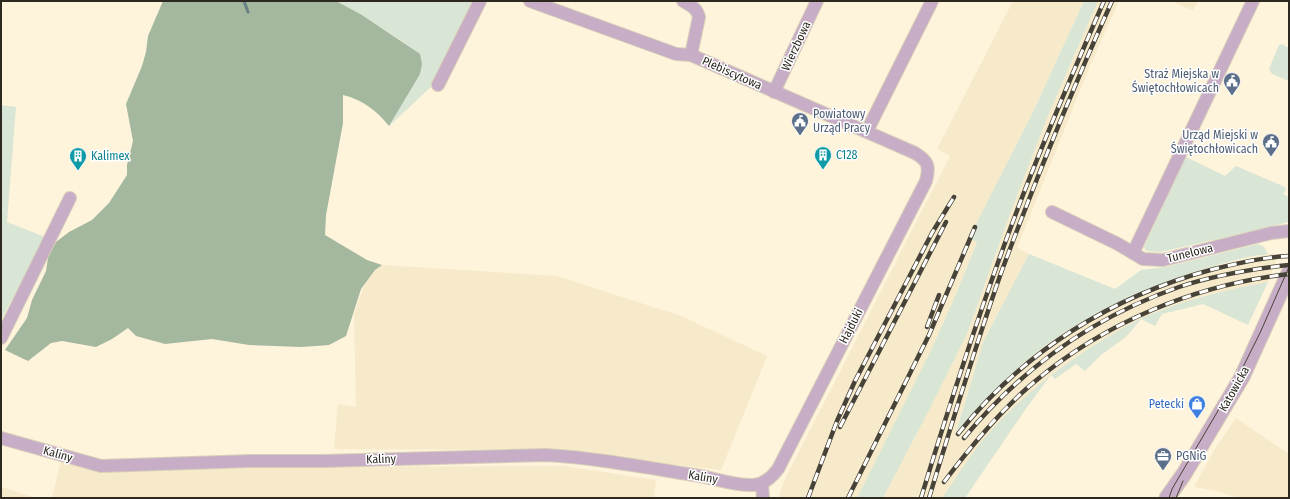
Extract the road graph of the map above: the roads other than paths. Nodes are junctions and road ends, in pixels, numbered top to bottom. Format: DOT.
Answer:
graph roads {
  1 [pos="480,1"];
  2 [pos="530,1"];
  3 [pos="683,1"];
  4 [pos="817,1"];
  5 [pos="932,1"];
  6 [pos="1253,1"];
  7 [pos="691,55"];
  8 [pos="438,85"];
  9 [pos="774,92"];
  10 [pos="867,131"];
  11 [pos="927,163"];
  12 [pos="70,198"];
  13 [pos="1052,212"];
  14 [pos="1289,231"];
  15 [pos="1133,254"];
  16 [pos="1289,273"];
  17 [pos="1,338"];
  18 [pos="1,438"];
  19 [pos="762,484"];
  20 [pos="763,498"];
  21 [pos="1167,498"];
  1 -- 8 [label="street"];
  2 -- 7 [label="street, Plebiscytowa"];
  3 -- 7 [label="street"];
  4 -- 9 [label="street, Wierzbowa"];
  5 -- 10 [label="street"];
  6 -- 15 [label="street"];
  7 -- 9 [label="street, Plebiscytowa"];
  9 -- 10 [label="street, Plebiscytowa"];
  10 -- 11 [label="street, Plebiscytowa"];
  11 -- 19 [label="street, Hajduki"];
  12 -- 17 [label="street"];
  13 -- 15 [label="street, Tunelowa"];
  14 -- 15 [label="street, Tunelowa"];
  16 -- 21 [label="street, Katowicka"];
  18 -- 19 [label="street, Kaliny"];
  19 -- 20 [label="street"];
}
